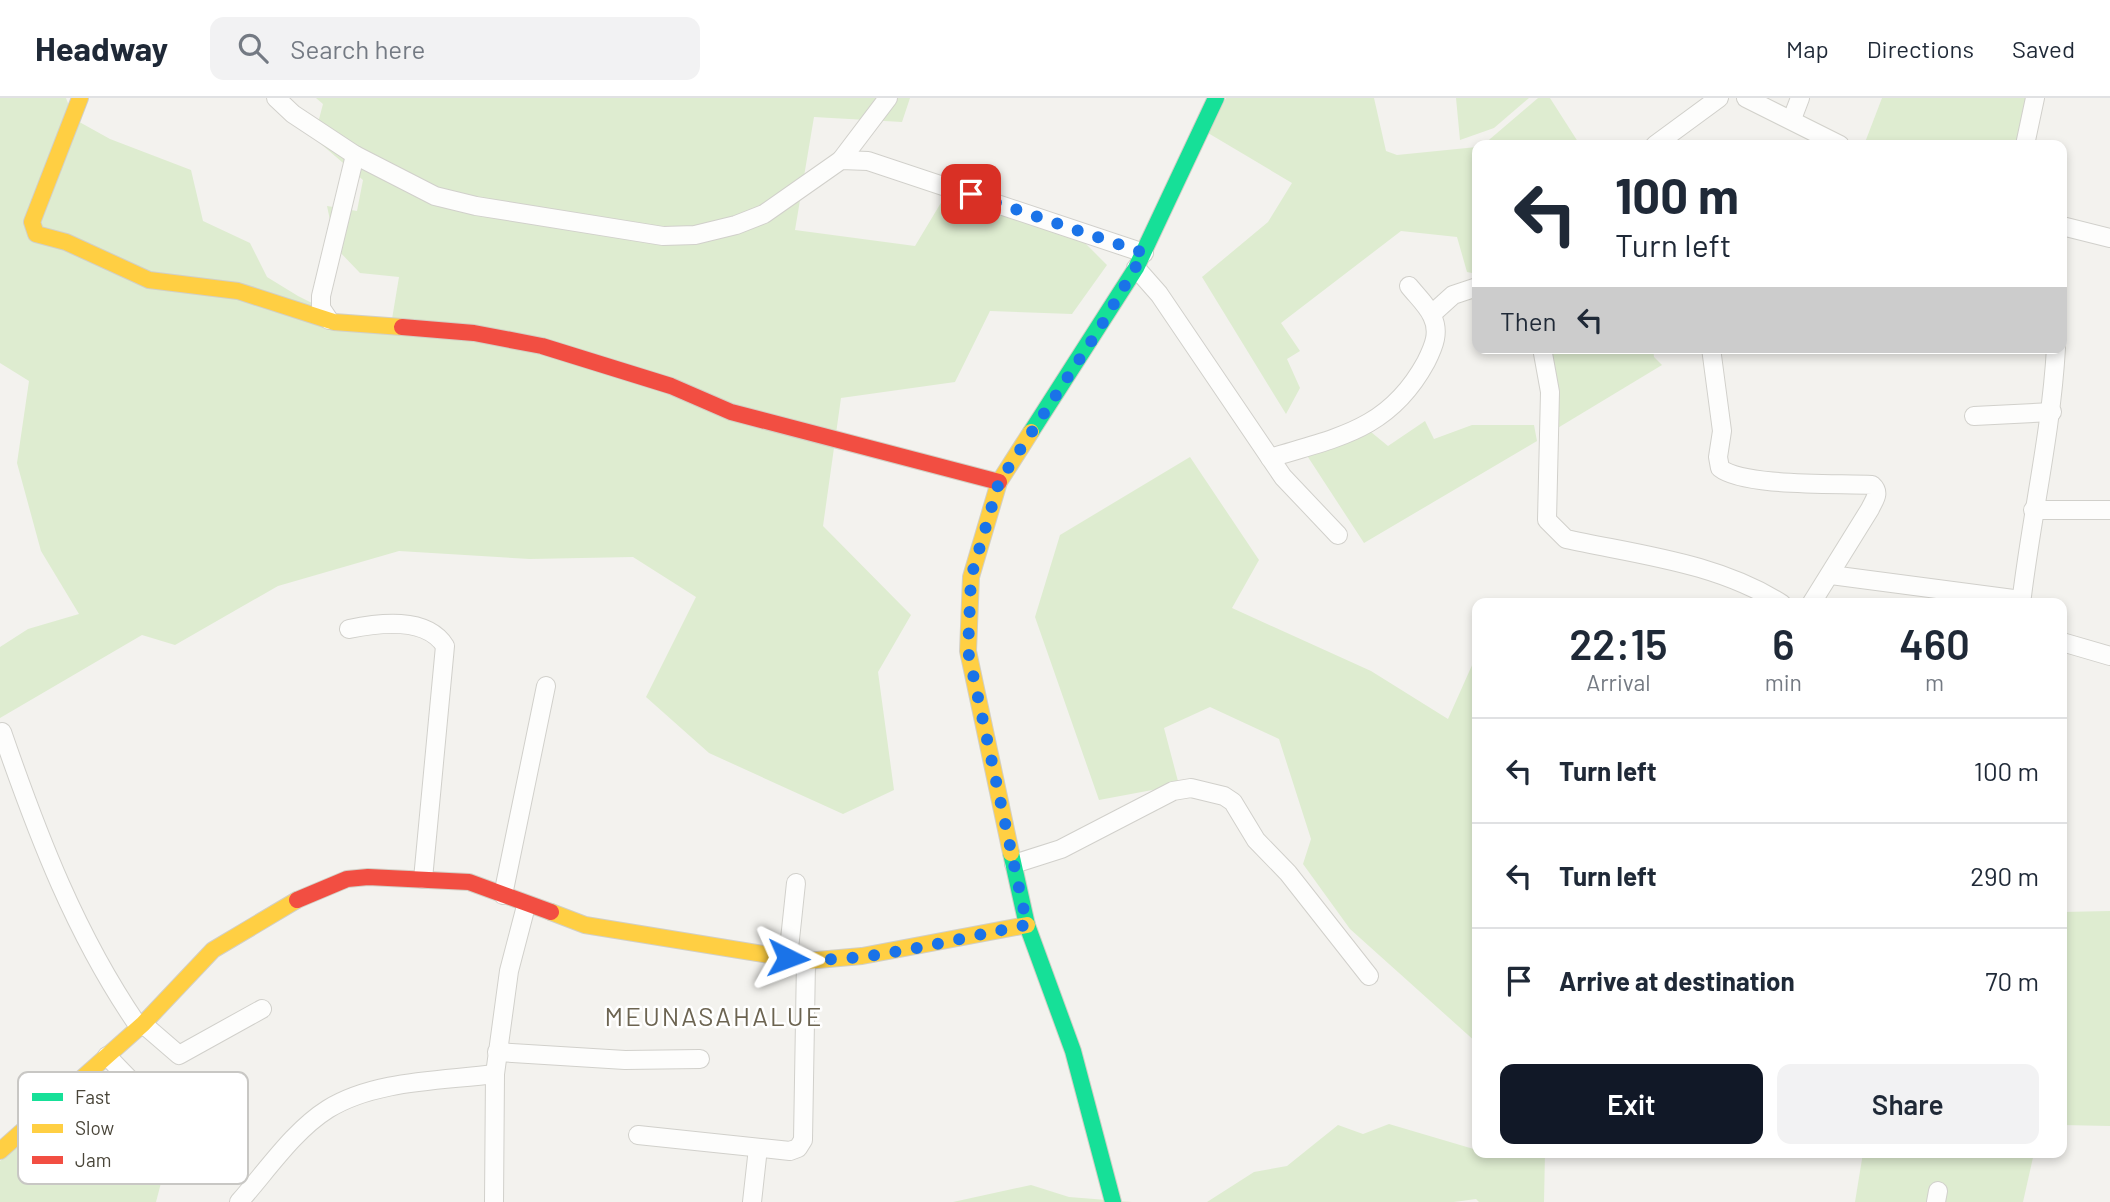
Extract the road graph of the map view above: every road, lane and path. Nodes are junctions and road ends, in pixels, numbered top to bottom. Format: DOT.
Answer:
graph roads {
  1 [pos="80,98"];
  2 [pos="276,98"];
  3 [pos="888,98"];
  4 [pos="1216,98"];
  5 [pos="1719,98"];
  6 [pos="1746,98"];
  7 [pos="1800,98"];
  8 [pos="2035,98"];
  9 [pos="1792,119"];
  10 [pos="1662,140"];
  11 [pos="1831,140"];
  12 [pos="2026,140"];
  13 [pos="355,155"];
  14 [pos="841,160"];
  15 [pos="2067,227"];
  16 [pos="2110,238"];
  17 [pos="1140,261"];
  18 [pos="1409,286"];
  19 [pos="1472,289"];
  20 [pos="1432,314"];
  21 [pos="329,320"];
  22 [pos="1543,354"];
  23 [pos="1712,354"];
  24 [pos="2056,354"];
  25 [pos="2052,412"];
  26 [pos="1975,416"];
  27 [pos="1270,458"];
  28 [pos="999,482"];
  29 [pos="2033,510"];
  30 [pos="2110,510"];
  31 [pos="1338,535"];
  32 [pos="1831,575"];
  33 [pos="1773,598"];
  34 [pos="1815,598"];
  35 [pos="1993,598"];
  36 [pos="2022,598"];
  37 [pos="349,629"];
  38 [pos="2067,643"];
  39 [pos="2110,656"];
  40 [pos="546,686"];
  41 [pos="2,732"];
  42 [pos="1014,864"];
  43 [pos="423,880"];
  44 [pos="796,883"];
  45 [pos="503,895"];
  46 [pos="526,906"];
  47 [pos="1027,925"];
  48 [pos="797,959"];
  49 [pos="1369,976"];
  50 [pos="262,1009"];
  51 [pos="141,1026"];
  52 [pos="497,1052"];
  53 [pos="107,1056"];
  54 [pos="700,1059"];
  55 [pos="89,1072"];
  56 [pos="122,1072"];
  57 [pos="495,1074"];
  58 [pos="18,1135"];
  59 [pos="638,1135"];
  60 [pos="758,1148"];
  61 [pos="0,1151"];
  62 [pos="239,1202"];
  63 [pos="494,1202"];
  64 [pos="752,1202"];
  65 [pos="1113,1202"];
  1 -- 21 [label="street"];
  2 -- 13 [label="street"];
  3 -- 14 [label="street"];
  4 -- 17 [label="street"];
  5 -- 10 [label="street"];
  6 -- 9 [label="street"];
  7 -- 9 [label="street"];
  8 -- 12 [label="street"];
  9 -- 11 [label="street"];
  13 -- 14 [label="street"];
  13 -- 21 [label="street"];
  14 -- 17 [label="street"];
  15 -- 16 [label="street"];
  17 -- 27 [label="street"];
  17 -- 28 [label="street"];
  18 -- 20 [label="street"];
  19 -- 20 [label="street"];
  20 -- 27 [label="street"];
  21 -- 28 [label="street"];
  22 -- 33 [label="street"];
  23 -- 32 [label="street"];
  24 -- 25 [label="street"];
  25 -- 26 [label="street"];
  25 -- 29 [label="street"];
  27 -- 31 [label="street"];
  28 -- 42 [label="street"];
  29 -- 30 [label="street"];
  29 -- 36 [label="street"];
  32 -- 34 [label="street"];
  32 -- 35 [label="street"];
  37 -- 43 [label="street"];
  38 -- 39 [label="street"];
  40 -- 45 [label="street"];
  41 -- 51 [label="street"];
  42 -- 47 [label="street"];
  42 -- 49 [label="street"];
  43 -- 45 [label="street"];
  43 -- 51 [label="street"];
  44 -- 48 [label="street"];
  45 -- 46 [label="street"];
  46 -- 48 [label="street"];
  46 -- 52 [label="street"];
  47 -- 48 [label="street"];
  47 -- 65 [label="street"];
  48 -- 60 [label="street"];
  50 -- 51 [label="street"];
  51 -- 53 [label="street"];
  52 -- 54 [label="street"];
  52 -- 57 [label="street"];
  53 -- 55 [label="street"];
  53 -- 56 [label="street"];
  57 -- 62 [label="street"];
  57 -- 63 [label="street"];
  58 -- 61 [label="street"];
  59 -- 60 [label="street"];
  60 -- 64 [label="street"];
}
